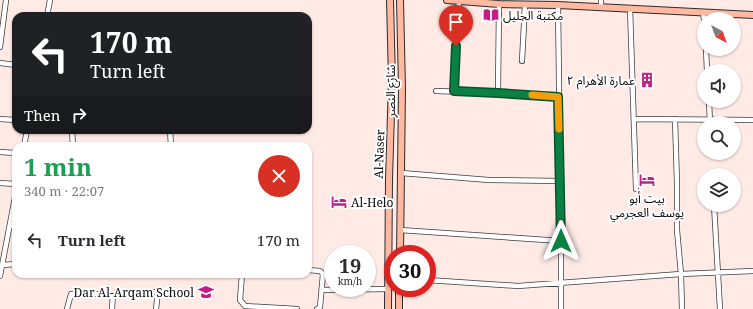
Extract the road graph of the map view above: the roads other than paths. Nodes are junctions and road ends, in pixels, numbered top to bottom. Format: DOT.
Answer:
graph roads {
  1 [pos="6,0"];
  2 [pos="50,0"];
  3 [pos="390,0"];
  4 [pos="400,0"];
  5 [pos="447,0"];
  6 [pos="601,0"];
  7 [pos="459,2"];
  8 [pos="516,2"];
  9 [pos="499,4"];
  10 [pos="525,5"];
  11 [pos="558,5"];
  12 [pos="601,7"];
  13 [pos="630,8"];
  14 [pos="48,12"];
  15 [pos="704,12"];
  16 [pos="741,14"];
  17 [pos="753,15"];
  18 [pos="0,47"];
  19 [pos="522,61"];
  20 [pos="0,63"];
  21 [pos="12,64"];
  22 [pos="436,91"];
  23 [pos="454,91"];
  24 [pos="498,93"];
  25 [pos="558,97"];
  26 [pos="634,119"];
  27 [pos="675,119"];
  28 [pos="0,120"];
  29 [pos="12,120"];
  30 [pos="697,120"];
  31 [pos="741,120"];
  32 [pos="753,120"];
  33 [pos="0,152"];
  34 [pos="12,153"];
  35 [pos="401,173"];
  36 [pos="560,181"];
  37 [pos="0,183"];
  38 [pos="12,184"];
  39 [pos="636,189"];
  40 [pos="714,212"];
  41 [pos="12,215"];
  42 [pos="10,226"];
  43 [pos="400,230"];
  44 [pos="561,241"];
  45 [pos="388,245"];
  46 [pos="400,245"];
  47 [pos="2,248"];
  48 [pos="12,264"];
  49 [pos="2,265"];
  50 [pos="312,270"];
  51 [pos="753,271"];
  52 [pos="718,273"];
  53 [pos="681,274"];
  54 [pos="0,276"];
  55 [pos="242,278"];
  56 [pos="436,281"];
  57 [pos="561,283"];
  58 [pos="384,289"];
  59 [pos="322,290"];
  60 [pos="113,294"];
  61 [pos="388,297"];
  62 [pos="399,297"];
  63 [pos="67,309"];
  64 [pos="112,309"];
  65 [pos="156,309"];
  66 [pos="297,309"];
  67 [pos="317,309"];
  68 [pos="388,309"];
  69 [pos="399,309"];
  70 [pos="561,309"];
  71 [pos="682,309"];
  72 [pos="720,309"];
  1 -- 18 [label="street"];
  2 -- 14 [label="street"];
  3 -- 45 [label="main road, Al-Naser"];
  4 -- 35 [label="main road, شارع النصر"];
  5 -- 7 [label="main road"];
  6 -- 12 [label="street"];
  7 -- 9 [label="main road"];
  7 -- 23 [label="street"];
  8 -- 9 [label="main road"];
  8 -- 10 [label="main road"];
  9 -- 24 [label="street"];
  10 -- 11 [label="main road"];
  10 -- 19 [label="street"];
  11 -- 12 [label="main road"];
  11 -- 25 [label="street"];
  12 -- 13 [label="main road"];
  13 -- 15 [label="main road"];
  13 -- 26 [label="street"];
  16 -- 17 [label="main road"];
  20 -- 21 [label="street"];
  22 -- 23 [label="street"];
  23 -- 24 [label="street"];
  24 -- 25 [label="street"];
  25 -- 36 [label="street"];
  26 -- 27 [label="street"];
  26 -- 39 [label="street"];
  27 -- 30 [label="street"];
  27 -- 53 [label="street"];
  28 -- 29 [label="street"];
  31 -- 32 [label="street"];
  33 -- 34 [label="street"];
  35 -- 36 [label="street"];
  35 -- 43 [label="main road, شارع النصر"];
  36 -- 44 [label="street"];
  37 -- 38 [label="street"];
  40 -- 52 [label="street"];
  41 -- 42 [label="street"];
  42 -- 47 [label="street"];
  43 -- 44 [label="street"];
  43 -- 46 [label="main road, شارع النصر"];
  44 -- 57 [label="street"];
  47 -- 49 [label="street"];
  48 -- 49 [label="street"];
  49 -- 54 [label="street"];
  50 -- 59 [label="street"];
  51 -- 52 [label="street"];
  52 -- 53 [label="street"];
  52 -- 72 [label="street"];
  53 -- 57 [label="street"];
  53 -- 71 [label="street"];
  55 -- 66 [label="street"];
  56 -- 57 [label="street"];
  57 -- 70 [label="street"];
  58 -- 59 [label="street"];
  59 -- 67 [label="street"];
  60 -- 63 [label="street"];
  60 -- 64 [label="street"];
  60 -- 65 [label="street"];
  61 -- 68 [label="main road, Al-Naser"];
  62 -- 69 [label="main road"];
}
